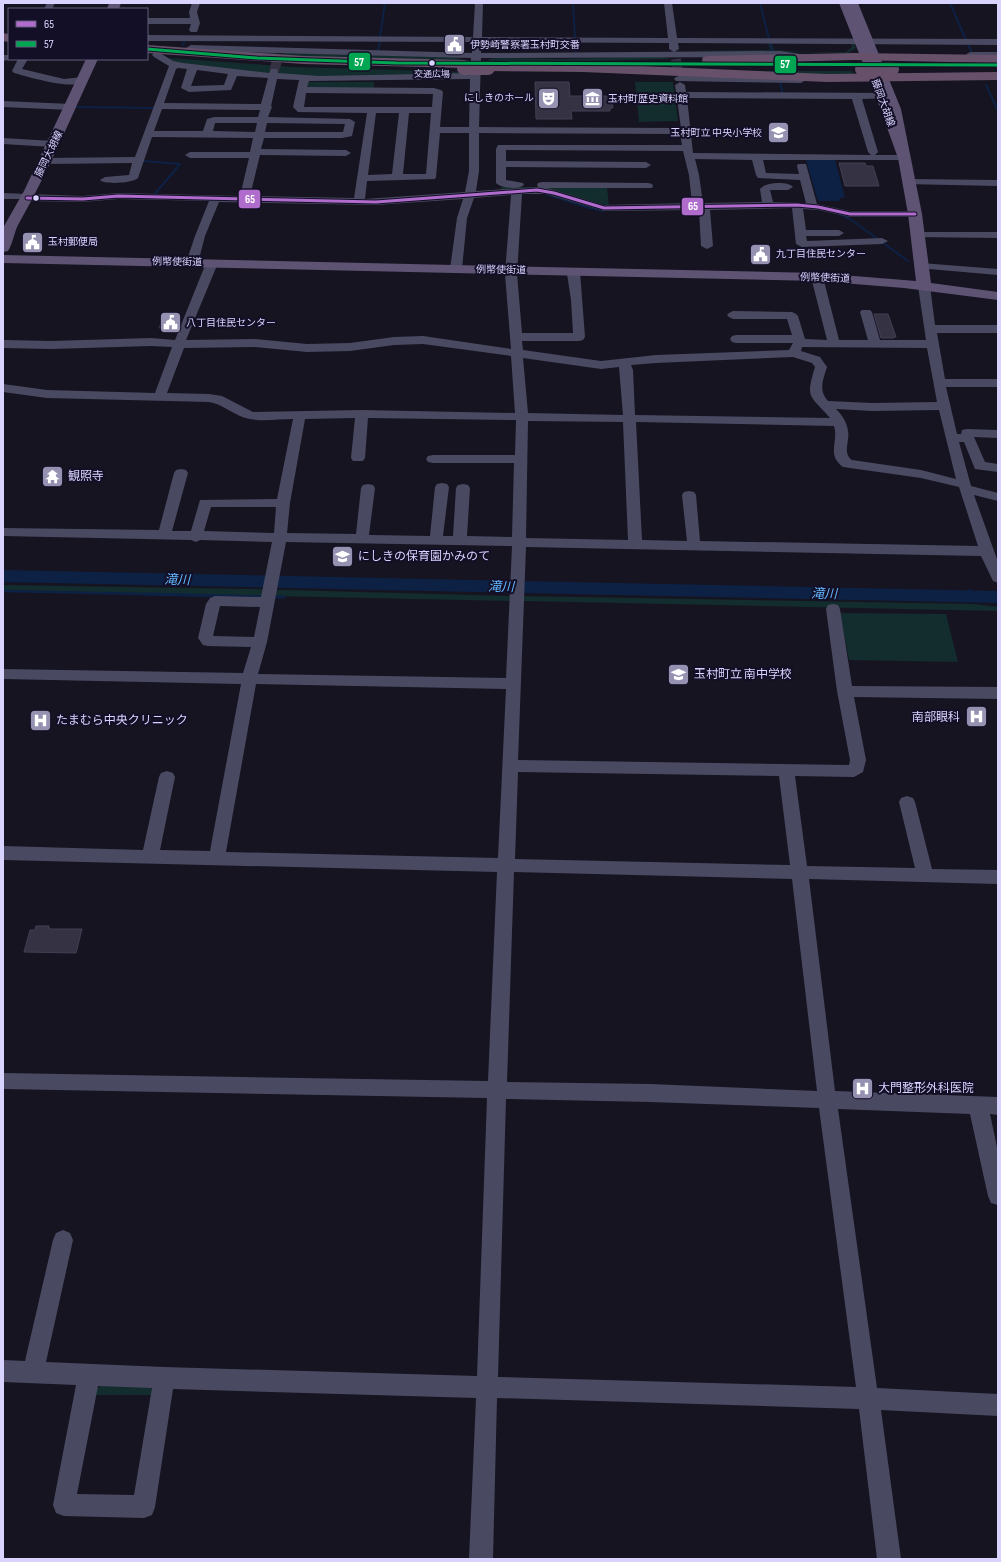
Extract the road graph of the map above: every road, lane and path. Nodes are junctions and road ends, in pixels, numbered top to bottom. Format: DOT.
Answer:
graph roads {
  1 [pos="196,3"];
  2 [pos="479,3"];
  3 [pos="668,3"];
  4 [pos="844,3"];
  5 [pos="854,6"];
  6 [pos="148,21"];
  7 [pos="196,21"];
  8 [pos="148,38"];
  9 [pos="187,38"];
  10 [pos="478,40"];
  11 [pos="673,40"];
  12 [pos="863,41"];
  13 [pos="998,42"];
  14 [pos="179,48"];
  15 [pos="149,51"];
  16 [pos="998,55"];
  17 [pos="476,56"];
  18 [pos="675,57"];
  19 [pos="804,57"];
  20 [pos="928,57"];
  21 [pos="22,60"];
  22 [pos="92,60"];
  23 [pos="998,60"];
  24 [pos="176,65"];
  25 [pos="998,65"];
  26 [pos="583,66"];
  27 [pos="193,67"];
  28 [pos="875,67"];
  29 [pos="998,69"];
  30 [pos="234,72"];
  31 [pos="274,74"];
  32 [pos="476,76"];
  33 [pos="998,76"];
  34 [pos="948,77"];
  35 [pos="305,78"];
  36 [pos="827,78"];
  37 [pos="83,80"];
  38 [pos="998,80"];
  39 [pos="302,90"];
  40 [pos="681,95"];
  41 [pos="856,96"];
  42 [pos="886,96"];
  43 [pos="160,102"];
  44 [pos="268,103"];
  45 [pos="3,104"];
  46 [pos="70,108"];
  47 [pos="372,110"];
  48 [pos="404,110"];
  49 [pos="437,110"];
  50 [pos="263,120"];
  51 [pos="436,130"];
  52 [pos="475,130"];
  53 [pos="582,130"];
  54 [pos="685,131"];
  55 [pos="149,134"];
  56 [pos="207,134"];
  57 [pos="260,134"];
  58 [pos="3,141"];
  59 [pos="53,144"];
  60 [pos="583,147"];
  61 [pos="644,148"];
  62 [pos="687,152"];
  63 [pos="873,152"];
  64 [pos="346,153"];
  65 [pos="255,154"];
  66 [pos="190,155"];
  67 [pos="757,157"];
  68 [pos="800,157"];
  69 [pos="904,158"];
  70 [pos="46,161"];
  71 [pos="138,161"];
  72 [pos="501,164"];
  73 [pos="646,165"];
  74 [pos="362,178"];
  75 [pos="397,178"];
  76 [pos="105,180"];
  77 [pos="806,182"];
  78 [pos="909,182"];
  79 [pos="998,182"];
  80 [pos="648,186"];
  81 [pos="517,192"];
  82 [pos="470,195"];
  83 [pos="3,196"];
  84 [pos="28,197"];
  85 [pos="215,198"];
  86 [pos="244,200"];
  87 [pos="359,201"];
  88 [pos="798,205"];
  89 [pos="768,206"];
  90 [pos="812,206"];
  91 [pos="701,207"];
  92 [pos="651,208"];
  93 [pos="915,214"];
  94 [pos="918,235"];
  95 [pos="998,235"];
  96 [pos="880,241"];
  97 [pos="707,246"];
  98 [pos="3,248"];
  99 [pos="3,259"];
  100 [pos="192,263"];
  101 [pos="212,263"];
  102 [pos="921,266"];
  103 [pos="456,269"];
  104 [pos="512,270"];
  105 [pos="574,272"];
  106 [pos="998,272"];
  107 [pos="817,277"];
  108 [pos="924,286"];
  109 [pos="998,296"];
  110 [pos="866,312"];
  111 [pos="732,315"];
  112 [pos="930,329"];
  113 [pos="998,329"];
  114 [pos="515,337"];
  115 [pos="736,339"];
  116 [pos="834,343"];
  117 [pos="875,343"];
  118 [pos="3,344"];
  119 [pos="179,344"];
  120 [pos="932,344"];
  121 [pos="797,345"];
  122 [pos="516,353"];
  123 [pos="624,363"];
  124 [pos="940,383"];
  125 [pos="998,383"];
  126 [pos="3,388"];
  127 [pos="160,396"];
  128 [pos="825,405"];
  129 [pos="944,406"];
  130 [pos="300,414"];
  131 [pos="362,414"];
  132 [pos="522,417"];
  133 [pos="628,418"];
  134 [pos="839,422"];
  135 [pos="998,434"];
  136 [pos="952,437"];
  137 [pos="967,438"];
  138 [pos="358,458"];
  139 [pos="433,459"];
  140 [pos="520,459"];
  141 [pos="998,468"];
  142 [pos="181,473"];
  143 [pos="442,487"];
  144 [pos="966,487"];
  145 [pos="368,488"];
  146 [pos="463,488"];
  147 [pos="689,495"];
  148 [pos="998,497"];
  149 [pos="283,503"];
  150 [pos="3,532"];
  151 [pos="164,536"];
  152 [pos="196,537"];
  153 [pos="280,538"];
  154 [pos="362,540"];
  155 [pos="436,540"];
  156 [pos="460,541"];
  157 [pos="519,542"];
  158 [pos="635,544"];
  159 [pos="694,546"];
  160 [pos="994,565"];
  161 [pos="269,596"];
  162 [pos="833,609"];
  163 [pos="260,642"];
  164 [pos="3,674"];
  165 [pos="249,680"];
  166 [pos="513,684"];
  167 [pos="845,691"];
  168 [pos="998,693"];
  169 [pos="511,766"];
  170 [pos="786,770"];
  171 [pos="168,776"];
  172 [pos="907,802"];
  173 [pos="3,853"];
  174 [pos="150,857"];
  175 [pos="217,858"];
  176 [pos="507,865"];
  177 [pos="800,872"];
  178 [pos="925,875"];
  179 [pos="998,877"];
  180 [pos="3,1081"];
  181 [pos="497,1091"];
  182 [pos="827,1100"];
  183 [pos="978,1105"];
  184 [pos="998,1106"];
  185 [pos="998,1196"];
  186 [pos="63,1240"];
  187 [pos="3,1371"];
  188 [pos="33,1372"];
  189 [pos="89,1374"];
  190 [pos="164,1378"];
  191 [pos="488,1387"];
  192 [pos="868,1398"];
  193 [pos="998,1405"];
  194 [pos="481,1559"];
  195 [pos="889,1559"];
  1 -- 7 [label="street"];
  2 -- 10 [label="street"];
  3 -- 11 [label="street"];
  4 -- 12 [label="main road, 藤岡大胡線"];
  5 -- 12 [label="main road"];
  6 -- 7 [label="street"];
  7 -- 9 [label="street"];
  8 -- 9 [label="street"];
  9 -- 10 [label="street"];
  9 -- 14 [label="street"];
  10 -- 11 [label="street"];
  10 -- 17 [label="street"];
  11 -- 12 [label="street"];
  11 -- 18 [label="street"];
  12 -- 13 [label="street"];
  12 -- 28 [label="main road, 藤岡大胡線"];
  14 -- 15 [label="street"];
  14 -- 17 [label="street"];
  15 -- 24 [label="street"];
  15 -- 26 [label="highway, bridge"];
  16 -- 20 [label="street"];
  17 -- 18 [label="street"];
  17 -- 32 [label="street"];
  18 -- 19 [label="street"];
  19 -- 26 [label="highway"];
  19 -- 28 [label="highway"];
  20 -- 23 [label="highway"];
  20 -- 28 [label="highway"];
  21 -- 37 [label="street"];
  22 -- 37 [label="main road, 藤岡大胡線"];
  24 -- 27 [label="street"];
  24 -- 43 [label="street"];
  25 -- 28 [label="highway"];
  26 -- 28 [label="highway"];
  26 -- 36 [label="highway"];
  27 -- 30 [label="street"];
  27 -- 30 [label="street"];
  28 -- 29 [label="highway"];
  28 -- 34 [label="highway"];
  28 -- 36 [label="highway"];
  28 -- 42 [label="main road, 藤岡大胡線"];
  30 -- 31 [label="street"];
  31 -- 35 [label="street"];
  31 -- 44 [label="street"];
  32 -- 35 [label="street"];
  32 -- 52 [label="street"];
  33 -- 34 [label="highway"];
  34 -- 38 [label="street"];
  35 -- 39 [label="street"];
  36 -- 40 [label="street"];
  37 -- 46 [label="main road, 藤岡大胡線"];
  39 -- 47 [label="street"];
  39 -- 49 [label="street"];
  40 -- 41 [label="street"];
  40 -- 54 [label="street"];
  41 -- 42 [label="street"];
  41 -- 63 [label="street"];
  42 -- 69 [label="main road, 藤岡大胡線"];
  42 -- 69 [label="main road, 藤岡大胡線"];
  43 -- 44 [label="street"];
  43 -- 55 [label="street"];
  44 -- 50 [label="street"];
  45 -- 46 [label="street"];
  46 -- 59 [label="main road, 藤岡大胡線"];
  47 -- 48 [label="street"];
  47 -- 74 [label="street"];
  48 -- 49 [label="street"];
  48 -- 75 [label="street"];
  49 -- 51 [label="street"];
  50 -- 56 [label="street"];
  50 -- 57 [label="street"];
  50 -- 57 [label="street"];
  51 -- 52 [label="street"];
  51 -- 75 [label="street"];
  52 -- 53 [label="street"];
  52 -- 82 [label="street"];
  53 -- 54 [label="street"];
  53 -- 60 [label="street"];
  54 -- 62 [label="street"];
  55 -- 56 [label="street"];
  55 -- 71 [label="street"];
  56 -- 57 [label="street"];
  57 -- 65 [label="street"];
  58 -- 59 [label="street"];
  59 -- 70 [label="main road, 藤岡大胡線"];
  60 -- 61 [label="street"];
  60 -- 72 [label="street"];
  61 -- 62 [label="street"];
  61 -- 73 [label="street"];
  62 -- 67 [label="street"];
  62 -- 91 [label="street"];
  64 -- 65 [label="street"];
  65 -- 66 [label="street"];
  65 -- 86 [label="street"];
  67 -- 68 [label="street"];
  67 -- 77 [label="street"];
  68 -- 69 [label="street"];
  68 -- 77 [label="street"];
  69 -- 78 [label="main road, 藤岡大胡線"];
  70 -- 71 [label="street"];
  70 -- 84 [label="main road, 藤岡大胡線"];
  71 -- 76 [label="street"];
  72 -- 73 [label="street"];
  72 -- 80 [label="street"];
  73 -- 80 [label="street"];
  74 -- 75 [label="street"];
  74 -- 87 [label="street"];
  77 -- 89 [label="street"];
  77 -- 90 [label="street"];
  78 -- 79 [label="street"];
  78 -- 93 [label="main road, 藤岡大胡線"];
  80 -- 92 [label="street"];
  81 -- 82 [label="street"];
  81 -- 92 [label="street"];
  81 -- 104 [label="street"];
  82 -- 87 [label="street"];
  82 -- 103 [label="street"];
  83 -- 84 [label="street"];
  84 -- 85 [label="street"];
  84 -- 98 [label="main road, 藤岡大胡線"];
  85 -- 86 [label="street"];
  85 -- 100 [label="street"];
  86 -- 87 [label="street"];
  88 -- 89 [label="street"];
  88 -- 90 [label="street"];
  88 -- 96 [label="street"];
  89 -- 91 [label="street"];
  90 -- 93 [label="street"];
  91 -- 92 [label="street"];
  91 -- 97 [label="street"];
  93 -- 94 [label="main road, 藤岡大胡線"];
  94 -- 95 [label="street"];
  94 -- 102 [label="main road, 藤岡大胡線"];
  99 -- 100 [label="main road, 例幣使街道"];
  100 -- 101 [label="main road, 例幣使街道"];
  101 -- 103 [label="main road, 例幣使街道"];
  101 -- 119 [label="street"];
  102 -- 106 [label="street"];
  102 -- 108 [label="main road, 藤岡大胡線"];
  103 -- 104 [label="main road, 例幣使街道"];
  104 -- 105 [label="main road, 例幣使街道"];
  104 -- 114 [label="street"];
  105 -- 107 [label="main road, 例幣使街道"];
  105 -- 114 [label="street"];
  107 -- 108 [label="main road, 例幣使街道"];
  107 -- 116 [label="street"];
  108 -- 109 [label="main road, 例幣使街道"];
  108 -- 112 [label="street"];
  110 -- 117 [label="street"];
  111 -- 121 [label="street"];
  112 -- 113 [label="street"];
  112 -- 120 [label="street"];
  114 -- 122 [label="street"];
  115 -- 121 [label="street"];
  116 -- 117 [label="street"];
  116 -- 121 [label="street"];
  117 -- 120 [label="street"];
  118 -- 119 [label="street"];
  119 -- 122 [label="street"];
  119 -- 127 [label="street"];
  120 -- 124 [label="street"];
  121 -- 123 [label="street"];
  121 -- 128 [label="street"];
  122 -- 123 [label="street"];
  122 -- 132 [label="street"];
  123 -- 133 [label="street"];
  124 -- 125 [label="street"];
  124 -- 129 [label="street"];
  126 -- 127 [label="street"];
  127 -- 130 [label="street"];
  128 -- 129 [label="street"];
  128 -- 134 [label="street"];
  129 -- 136 [label="street"];
  130 -- 131 [label="street"];
  130 -- 149 [label="street"];
  131 -- 132 [label="street"];
  131 -- 138 [label="street"];
  132 -- 133 [label="street"];
  132 -- 140 [label="street"];
  133 -- 134 [label="street"];
  133 -- 158 [label="street"];
  134 -- 144 [label="street"];
  135 -- 137 [label="street"];
  136 -- 137 [label="street"];
  136 -- 144 [label="street"];
  137 -- 141 [label="street"];
  139 -- 140 [label="street"];
  140 -- 157 [label="street"];
  142 -- 151 [label="street"];
  143 -- 155 [label="street"];
  144 -- 148 [label="street"];
  144 -- 160 [label="street"];
  145 -- 154 [label="street"];
  146 -- 156 [label="street"];
  147 -- 159 [label="street"];
  149 -- 152 [label="street"];
  149 -- 153 [label="street"];
  150 -- 151 [label="street"];
  151 -- 152 [label="street"];
  152 -- 153 [label="street"];
  153 -- 154 [label="street"];
  153 -- 161 [label="street"];
  154 -- 155 [label="street"];
  155 -- 156 [label="street"];
  156 -- 157 [label="street"];
  157 -- 158 [label="street"];
  157 -- 166 [label="street"];
  158 -- 159 [label="street"];
  159 -- 160 [label="street"];
  161 -- 163 [label="street"];
  161 -- 163 [label="street"];
  162 -- 167 [label="street"];
  163 -- 165 [label="street"];
  164 -- 165 [label="street"];
  165 -- 166 [label="street"];
  165 -- 175 [label="street"];
  166 -- 169 [label="street"];
  167 -- 168 [label="street"];
  167 -- 170 [label="street"];
  169 -- 170 [label="street"];
  169 -- 176 [label="street"];
  170 -- 177 [label="street"];
  171 -- 174 [label="street"];
  172 -- 178 [label="street"];
  173 -- 174 [label="street"];
  174 -- 175 [label="street"];
  175 -- 176 [label="street"];
  176 -- 177 [label="street"];
  176 -- 181 [label="street"];
  177 -- 178 [label="street"];
  177 -- 182 [label="street"];
  178 -- 179 [label="street"];
  180 -- 181 [label="street"];
  181 -- 182 [label="street"];
  181 -- 191 [label="street"];
  182 -- 183 [label="street"];
  182 -- 192 [label="street"];
  183 -- 184 [label="street"];
  183 -- 185 [label="street"];
  186 -- 188 [label="street"];
  187 -- 188 [label="street"];
  188 -- 189 [label="street"];
  189 -- 190 [label="street"];
  189 -- 190 [label="street"];
  190 -- 191 [label="street"];
  191 -- 192 [label="street"];
  191 -- 194 [label="street"];
  192 -- 193 [label="street"];
  192 -- 195 [label="street"];
}
